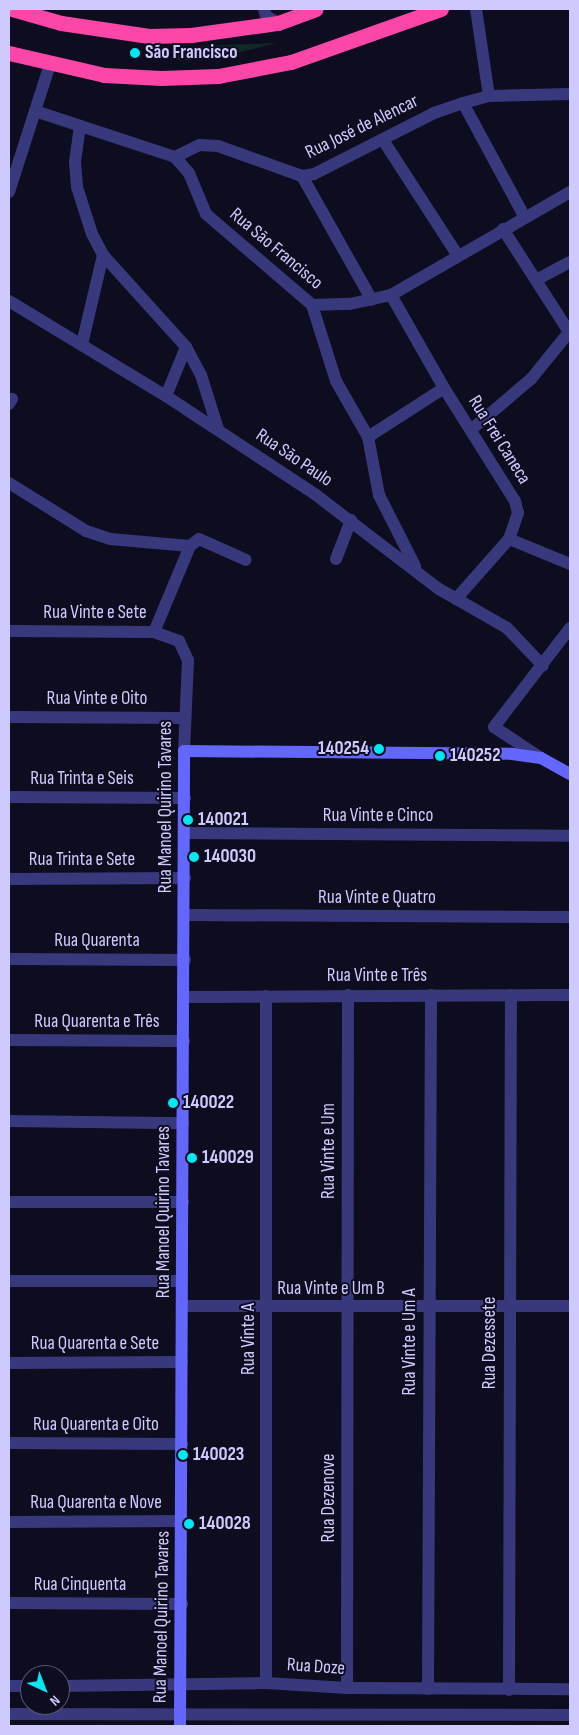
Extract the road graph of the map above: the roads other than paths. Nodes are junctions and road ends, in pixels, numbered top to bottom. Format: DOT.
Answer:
graph roads {
  1 [pos="12,9"];
  2 [pos="264,9"];
  3 [pos="316,9"];
  4 [pos="476,9"];
  5 [pos="434,10"];
  6 [pos="278,23"];
  7 [pos="9,52"];
  8 [pos="50,64"];
  9 [pos="570,94"];
  10 [pos="489,96"];
  11 [pos="463,103"];
  12 [pos="35,112"];
  13 [pos="80,126"];
  14 [pos="384,140"];
  15 [pos="175,157"];
  16 [pos="302,176"];
  17 [pos="9,192"];
  18 [pos="570,192"];
  19 [pos="524,216"];
  20 [pos="503,229"];
  21 [pos="103,255"];
  22 [pos="458,256"];
  23 [pos="570,262"];
  24 [pos="536,280"];
  25 [pos="391,295"];
  26 [pos="372,300"];
  27 [pos="9,301"];
  28 [pos="312,305"];
  29 [pos="570,331"];
  30 [pos="82,344"];
  31 [pos="186,346"];
  32 [pos="444,388"];
  33 [pos="166,396"];
  34 [pos="218,429"];
  35 [pos="472,430"];
  36 [pos="368,438"];
  37 [pos="9,483"];
  38 [pos="351,520"];
  39 [pos="509,539"];
  40 [pos="190,546"];
  41 [pos="336,559"];
  42 [pos="246,560"];
  43 [pos="570,564"];
  44 [pos="420,575"];
  45 [pos="456,599"];
  46 [pos="570,628"];
  47 [pos="9,631"];
  48 [pos="154,632"];
  49 [pos="180,641"];
  50 [pos="543,666"];
  51 [pos="9,717"];
  52 [pos="185,718"];
  53 [pos="184,751"];
  54 [pos="541,758"];
  55 [pos="570,774"];
  56 [pos="9,797"];
  57 [pos="185,798"];
  58 [pos="186,833"];
  59 [pos="570,836"];
  60 [pos="186,878"];
  61 [pos="9,879"];
  62 [pos="184,915"];
  63 [pos="570,917"];
  64 [pos="9,959"];
  65 [pos="185,960"];
  66 [pos="348,995"];
  67 [pos="430,995"];
  68 [pos="511,995"];
  69 [pos="570,995"];
  70 [pos="185,996"];
  71 [pos="266,996"];
  72 [pos="9,1040"];
  73 [pos="184,1041"];
  74 [pos="9,1121"];
  75 [pos="183,1123"];
  76 [pos="9,1202"];
  77 [pos="183,1202"];
  78 [pos="9,1281"];
  79 [pos="182,1281"];
  80 [pos="183,1306"];
  81 [pos="508,1306"];
  82 [pos="570,1306"];
  83 [pos="348,1307"];
  84 [pos="268,1308"];
  85 [pos="429,1308"];
  86 [pos="9,1362"];
  87 [pos="182,1362"];
  88 [pos="9,1443"];
  89 [pos="182,1444"];
  90 [pos="182,1521"];
  91 [pos="9,1522"];
  92 [pos="9,1603"];
  93 [pos="182,1604"];
  94 [pos="180,1683"];
  95 [pos="266,1683"];
  96 [pos="70,1686"];
  97 [pos="347,1688"];
  98 [pos="428,1689"];
  99 [pos="570,1689"];
  100 [pos="508,1690"];
  101 [pos="9,1714"];
  102 [pos="570,1715"];
  103 [pos="180,1721"];
  104 [pos="541,1721"];
  1 -- 6 [label="highway"];
  2 -- 6 [label="street"];
  3 -- 6 [label="highway"];
  4 -- 10 [label="street"];
  5 -- 8 [label="highway"];
  7 -- 8 [label="highway"];
  8 -- 12 [label="street"];
  9 -- 10 [label="street, Rua José de Alencar"];
  10 -- 11 [label="street, Rua José de Alencar"];
  11 -- 14 [label="street, Rua José de Alencar"];
  11 -- 19 [label="street"];
  12 -- 13 [label="street"];
  12 -- 17 [label="street"];
  13 -- 15 [label="street"];
  13 -- 21 [label="street"];
  14 -- 16 [label="street, Rua José de Alencar"];
  14 -- 22 [label="street"];
  15 -- 16 [label="street, Rua José de Alencar"];
  15 -- 28 [label="street, Rua São Francisco"];
  16 -- 26 [label="street"];
  18 -- 19 [label="street, Rua São Francisco"];
  19 -- 20 [label="street, Rua São Francisco"];
  20 -- 22 [label="street, Rua São Francisco"];
  20 -- 24 [label="street"];
  21 -- 30 [label="street"];
  21 -- 31 [label="street"];
  22 -- 25 [label="street, Rua São Francisco"];
  23 -- 24 [label="street"];
  24 -- 29 [label="street"];
  25 -- 26 [label="street, Rua São Francisco"];
  25 -- 32 [label="street, Rua Frei Caneca"];
  26 -- 28 [label="street, Rua São Francisco"];
  27 -- 30 [label="street, Rua São Paulo"];
  28 -- 36 [label="street"];
  29 -- 35 [label="street"];
  30 -- 33 [label="street, Rua São Paulo"];
  31 -- 33 [label="street"];
  31 -- 34 [label="street"];
  32 -- 35 [label="street, Rua Frei Caneca"];
  32 -- 36 [label="street"];
  33 -- 34 [label="street, Rua São Paulo"];
  34 -- 38 [label="street, Rua São Paulo"];
  35 -- 39 [label="street, Rua Frei Caneca"];
  36 -- 44 [label="street"];
  37 -- 40 [label="street"];
  38 -- 41 [label="street"];
  38 -- 44 [label="street, Rua São Paulo"];
  39 -- 43 [label="street"];
  39 -- 45 [label="street, Rua Frei Caneca"];
  40 -- 42 [label="street"];
  40 -- 48 [label="street"];
  44 -- 45 [label="street, Rua São Paulo"];
  45 -- 50 [label="street, Rua São Paulo"];
  46 -- 50 [label="street"];
  47 -- 48 [label="street, Rua Vinte e Sete"];
  48 -- 49 [label="street, Rua Vinte e Sete"];
  49 -- 52 [label="street, Rua Manoel Quirino Tavares"];
  50 -- 54 [label="street"];
  51 -- 52 [label="street, Rua Vinte e Oito"];
  52 -- 53 [label="street, Rua Manoel Quirino Tavares"];
  53 -- 54 [label="main road"];
  53 -- 57 [label="main road, Rua Manoel Quirino Tavares"];
  54 -- 55 [label="main road"];
  56 -- 57 [label="street, Rua Trinta e Seis"];
  57 -- 58 [label="main road, Rua Manoel Quirino Tavares"];
  58 -- 59 [label="street, Rua Vinte e Cinco"];
  58 -- 60 [label="main road, Rua Manoel Quirino Tavares"];
  60 -- 61 [label="street, Rua Trinta e Sete"];
  60 -- 62 [label="main road, Rua Manoel Quirino Tavares"];
  62 -- 63 [label="street, Rua Vinte e Quatro"];
  62 -- 65 [label="main road, Rua Manoel Quirino Tavares"];
  64 -- 65 [label="street, Rua Quarenta"];
  65 -- 70 [label="main road, Rua Manoel Quirino Tavares"];
  66 -- 67 [label="street, Rua Vinte e Três"];
  66 -- 71 [label="street, Rua Vinte e Três"];
  66 -- 83 [label="street, Rua Vinte e Um"];
  67 -- 68 [label="street, Rua Vinte e Três"];
  67 -- 85 [label="street, Rua Vinte e Um A"];
  68 -- 69 [label="street, Rua Vinte e Três"];
  68 -- 81 [label="street, Rua Dezessete"];
  70 -- 71 [label="street, Rua Vinte e Três"];
  70 -- 73 [label="main road, Rua Manoel Quirino Tavares"];
  71 -- 84 [label="street, Rua Vinte A"];
  72 -- 73 [label="street, Rua Quarenta e Três"];
  73 -- 75 [label="main road, Rua Manoel Quirino Tavares"];
  74 -- 75 [label="street"];
  75 -- 77 [label="main road, Rua Manoel Quirino Tavares"];
  76 -- 77 [label="street"];
  77 -- 79 [label="main road, Rua Manoel Quirino Tavares"];
  78 -- 79 [label="street"];
  79 -- 80 [label="main road, Rua Manoel Quirino Tavares"];
  80 -- 84 [label="street, Rua Vinte e Um B"];
  80 -- 87 [label="main road, Rua Manoel Quirino Tavares"];
  81 -- 82 [label="street, Rua Vinte e Um B"];
  81 -- 85 [label="street, Rua Vinte e Um B"];
  81 -- 100 [label="street, Rua Dezessete"];
  83 -- 84 [label="street, Rua Vinte e Um B"];
  83 -- 85 [label="street, Rua Vinte e Um B"];
  83 -- 97 [label="street, Rua Dezenove"];
  84 -- 95 [label="street, Rua Vinte A"];
  85 -- 98 [label="street, Rua Vinte e Um A"];
  86 -- 87 [label="street, Rua Quarenta e Sete"];
  87 -- 89 [label="main road, Rua Manoel Quirino Tavares"];
  88 -- 89 [label="street, Rua Quarenta e Oito"];
  89 -- 90 [label="main road, Rua Manoel Quirino Tavares"];
  90 -- 91 [label="street, Rua Quarenta e Nove"];
  90 -- 93 [label="main road, Rua Manoel Quirino Tavares"];
  92 -- 93 [label="street, Rua Cinquenta"];
  93 -- 94 [label="main road, Rua Manoel Quirino Tavares"];
  94 -- 95 [label="street, Rua Doze"];
  94 -- 96 [label="street, Rua Doze"];
  94 -- 103 [label="main road, Rua Manoel Quirino Tavares"];
  95 -- 97 [label="street, Rua Doze"];
  97 -- 98 [label="street, Rua Doze"];
  98 -- 100 [label="street, Rua Doze"];
  99 -- 100 [label="street, Rua Doze"];
  101 -- 103 [label="street"];
  102 -- 104 [label="street"];
  103 -- 104 [label="street"];
}
